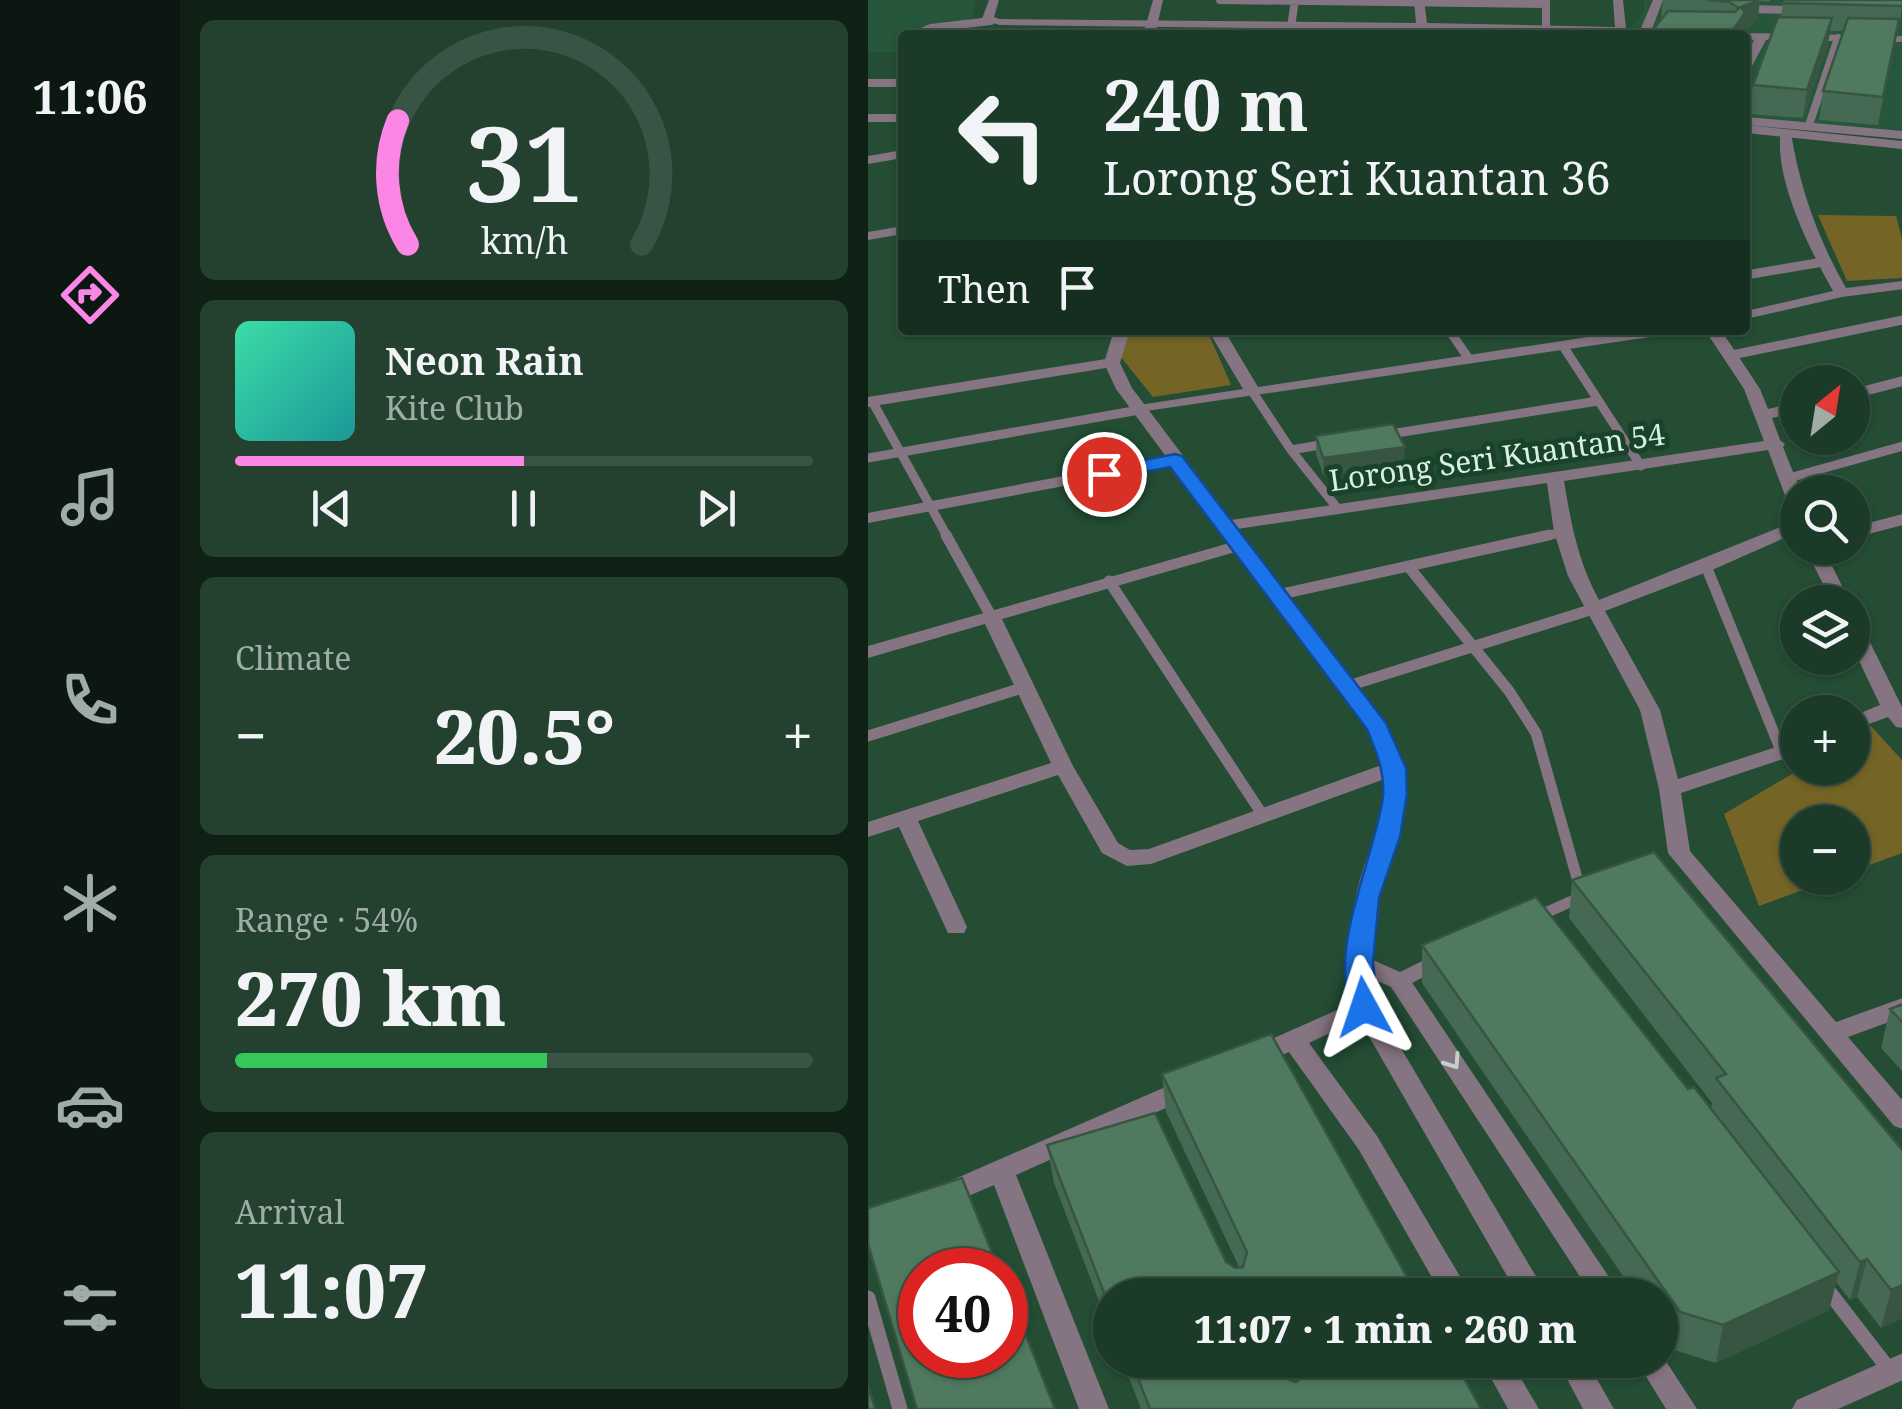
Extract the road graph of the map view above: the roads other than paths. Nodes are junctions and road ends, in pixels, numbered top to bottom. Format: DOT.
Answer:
graph roads {
  1 [pos="994,0"];
  2 [pos="1158,0"];
  3 [pos="1220,0"];
  4 [pos="1295,0"];
  5 [pos="1618,0"];
  6 [pos="1420,1"];
  7 [pos="1546,2"];
  8 [pos="1658,3"];
  9 [pos="1676,6"];
  10 [pos="1732,8"];
  11 [pos="1808,10"];
  12 [pos="992,22"];
  13 [pos="1290,27"];
  14 [pos="1546,28"];
  15 [pos="927,30"];
  16 [pos="1149,30"];
  17 [pos="1310,30"];
  18 [pos="1422,30"];
  19 [pos="1463,30"];
  20 [pos="1596,30"];
  21 [pos="1621,30"];
  22 [pos="1647,30"];
  23 [pos="1750,36"];
  24 [pos="1762,36"];
  25 [pos="1838,38"];
  26 [pos="1902,39"];
  27 [pos="1750,58"];
  28 [pos="868,83"];
  29 [pos="898,83"];
  30 [pos="868,118"];
  31 [pos="898,118"];
  32 [pos="1750,120"];
  33 [pos="1809,126"];
  34 [pos="1750,129"];
  35 [pos="1785,133"];
  36 [pos="1902,135"];
  37 [pos="1902,145"];
  38 [pos="898,155"];
  39 [pos="868,160"];
  40 [pos="898,231"];
  41 [pos="868,236"];
  42 [pos="1823,262"];
  43 [pos="1750,266"];
  44 [pos="1756,273"];
  45 [pos="1750,275"];
  46 [pos="1902,284"];
  47 [pos="1842,293"];
  48 [pos="1750,313"];
  49 [pos="1902,320"];
  50 [pos="1120,335"];
  51 [pos="1219,335"];
  52 [pos="1452,335"];
  53 [pos="1632,335"];
  54 [pos="1717,335"];
  55 [pos="1563,346"];
  56 [pos="1732,355"];
  57 [pos="1469,359"];
  58 [pos="1112,363"];
  59 [pos="1902,382"];
  60 [pos="1870,390"];
  61 [pos="1252,391"];
  62 [pos="870,401"];
  63 [pos="1598,401"];
  64 [pos="1138,410"];
  65 [pos="1780,411"];
  66 [pos="1764,415"];
  67 [pos="1368,438"];
  68 [pos="1348,441"];
  69 [pos="1777,444"];
  70 [pos="1902,446"];
  71 [pos="1291,450"];
  72 [pos="898,453"];
  73 [pos="868,458"];
  74 [pos="1175,460"];
  75 [pos="1642,466"];
  76 [pos="1788,475"];
  77 [pos="1800,475"];
  78 [pos="1555,477"];
  79 [pos="928,507"];
  80 [pos="1338,509"];
  81 [pos="868,518"];
  82 [pos="1902,519"];
  83 [pos="1224,526"];
  84 [pos="1870,528"];
  85 [pos="1563,532"];
  86 [pos="1780,533"];
  87 [pos="1240,545"];
  88 [pos="1408,566"];
  89 [pos="1706,566"];
  90 [pos="1109,582"];
  91 [pos="1277,595"];
  92 [pos="1593,609"];
  93 [pos="991,616"];
  94 [pos="1471,648"];
  95 [pos="868,652"];
  96 [pos="1870,662"];
  97 [pos="1348,686"];
  98 [pos="1025,687"];
  99 [pos="1897,715"];
  100 [pos="1870,721"];
  101 [pos="1780,728"];
  102 [pos="868,736"];
  103 [pos="1780,753"];
  104 [pos="1063,766"];
  105 [pos="1394,768"];
  106 [pos="1670,789"];
  107 [pos="1262,814"];
  108 [pos="906,819"];
  109 [pos="868,830"];
  110 [pos="1599,889"];
  111 [pos="1582,896"];
  112 [pos="1540,915"];
  113 [pos="1523,923"];
  114 [pos="956,927"];
  115 [pos="1553,931"];
  116 [pos="1454,954"];
  117 [pos="1359,962"];
  118 [pos="1399,981"];
  119 [pos="1364,1007"];
  120 [pos="1902,1007"];
  121 [pos="1833,1033"];
  122 [pos="1294,1040"];
  123 [pos="1902,1118"];
  124 [pos="1002,1170"];
  125 [pos="916,1208"];
  126 [pos="1447,1278"];
  127 [pos="1523,1278"];
  128 [pos="1596,1278"];
  129 [pos="1818,1278"];
  130 [pos="868,1298"];
  131 [pos="1897,1369"];
  132 [pos="1506,1378"];
  133 [pos="1582,1378"];
  134 [pos="1662,1378"];
  135 [pos="900,1409"];
  136 [pos="1094,1409"];
  137 [pos="1524,1409"];
  138 [pos="1600,1409"];
  139 [pos="1682,1409"];
  140 [pos="1807,1409"];
  1 -- 12 [label="street"];
  2 -- 16 [label="street"];
  3 -- 4 [label="lane"];
  4 -- 6 [label="lane"];
  4 -- 13 [label="lane"];
  5 -- 21 [label="street"];
  6 -- 7 [label="lane"];
  6 -- 18 [label="street"];
  7 -- 14 [label="lane"];
  8 -- 9 [label="lane"];
  8 -- 22 [label="street"];
  10 -- 11 [label="lane"];
  12 -- 15 [label="lane"];
  12 -- 16 [label="street"];
  13 -- 16 [label="street"];
  13 -- 17 [label="street"];
  14 -- 19 [label="street"];
  14 -- 20 [label="street"];
  23 -- 24 [label="street"];
  24 -- 25 [label="street"];
  24 -- 27 [label="street"];
  25 -- 26 [label="street"];
  25 -- 33 [label="lane"];
  28 -- 29 [label="street"];
  30 -- 31 [label="lane"];
  32 -- 33 [label="street"];
  33 -- 36 [label="street"];
  34 -- 35 [label="street"];
  35 -- 37 [label="street"];
  35 -- 42 [label="street"];
  38 -- 39 [label="street"];
  40 -- 41 [label="street"];
  42 -- 44 [label="lane"];
  42 -- 47 [label="street"];
  43 -- 44 [label="lane"];
  44 -- 45 [label="lane"];
  46 -- 47 [label="street"];
  47 -- 48 [label="street"];
  49 -- 56 [label="lane"];
  50 -- 58 [label="street"];
  51 -- 61 [label="street"];
  52 -- 57 [label="lane"];
  53 -- 55 [label="street"];
  54 -- 56 [label="street"];
  55 -- 57 [label="street"];
  55 -- 63 [label="lane"];
  56 -- 66 [label="street"];
  57 -- 61 [label="street"];
  58 -- 62 [label="street"];
  58 -- 64 [label="street"];
  59 -- 60 [label="street"];
  61 -- 64 [label="street"];
  61 -- 71 [label="lane"];
  62 -- 72 [label="lane"];
  63 -- 67 [label="lane"];
  63 -- 75 [label="lane"];
  64 -- 72 [label="lane"];
  64 -- 74 [label="street"];
  65 -- 66 [label="street"];
  66 -- 69 [label="street"];
  68 -- 71 [label="lane"];
  69 -- 75 [label="street, Lorong Seri Kuantan 54"];
  69 -- 76 [label="street"];
  70 -- 77 [label="lane"];
  71 -- 80 [label="lane"];
  72 -- 73 [label="lane"];
  72 -- 79 [label="lane"];
  74 -- 79 [label="street"];
  74 -- 83 [label="street"];
  75 -- 78 [label="street, Lorong Seri Kuantan 54"];
  78 -- 80 [label="street, Lorong Seri Kuantan 54"];
  78 -- 85 [label="street"];
  79 -- 81 [label="street"];
  79 -- 93 [label="lane"];
  80 -- 83 [label="street, Lorong Seri Kuantan 54"];
  82 -- 84 [label="street"];
  83 -- 87 [label="street"];
  85 -- 88 [label="lane"];
  85 -- 92 [label="street"];
  86 -- 89 [label="street"];
  87 -- 90 [label="street"];
  87 -- 91 [label="street"];
  88 -- 91 [label="lane"];
  88 -- 94 [label="lane"];
  89 -- 92 [label="street"];
  89 -- 101 [label="lane"];
  90 -- 93 [label="street"];
  90 -- 107 [label="lane"];
  91 -- 97 [label="street"];
  92 -- 94 [label="lane"];
  92 -- 106 [label="street"];
  93 -- 95 [label="street"];
  93 -- 98 [label="street"];
  94 -- 97 [label="lane"];
  94 -- 111 [label="lane"];
  96 -- 99 [label="street"];
  97 -- 105 [label="street"];
  98 -- 102 [label="lane"];
  98 -- 104 [label="street"];
  99 -- 100 [label="street"];
  103 -- 106 [label="street"];
  104 -- 107 [label="street"];
  104 -- 108 [label="street"];
  105 -- 107 [label="street"];
  105 -- 117 [label="street"];
  106 -- 121 [label="street"];
  108 -- 109 [label="street"];
  108 -- 114 [label="street"];
  110 -- 111 [label="lane"];
  111 -- 112 [label="lane"];
  112 -- 113 [label="lane"];
  112 -- 115 [label="lane"];
  116 -- 118 [label="lane"];
  117 -- 118 [label="street"];
  117 -- 119 [label="street"];
  118 -- 128 [label="street, one-way"];
  119 -- 122 [label="street"];
  119 -- 127 [label="street"];
  120 -- 121 [label="street"];
  121 -- 123 [label="street"];
  122 -- 124 [label="street"];
  122 -- 126 [label="street"];
  124 -- 125 [label="street"];
  124 -- 136 [label="street"];
  129 -- 131 [label="lane"];
  130 -- 135 [label="lane"];
  131 -- 140 [label="street"];
  132 -- 137 [label="street"];
  133 -- 138 [label="street"];
  134 -- 139 [label="street"];
}
